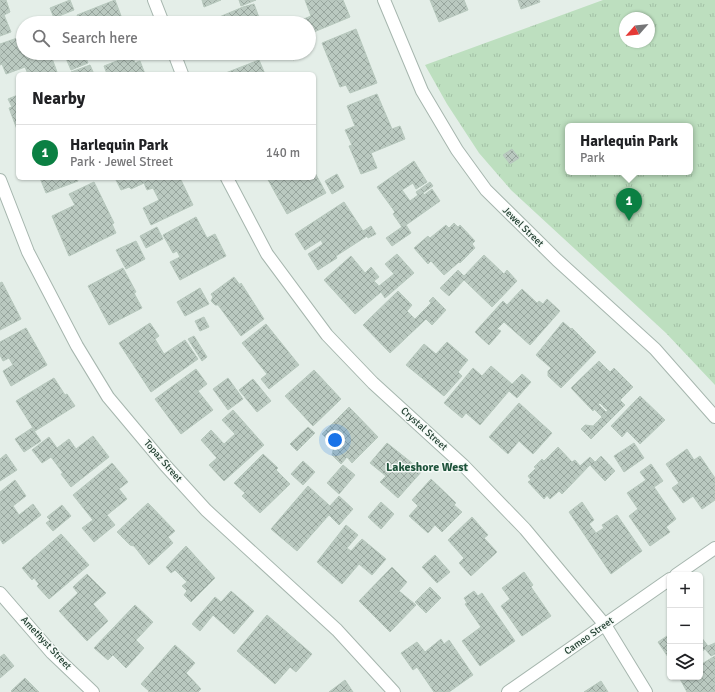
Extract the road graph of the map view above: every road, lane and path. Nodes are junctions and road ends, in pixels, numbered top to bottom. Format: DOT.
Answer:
graph roads {
  1 [pos="154,0"];
  2 [pos="384,0"];
  3 [pos="160,16"];
  4 [pos="177,60"];
  5 [pos="181,72"];
  6 [pos="0,180"];
  7 [pos="228,180"];
  8 [pos="715,417"];
  9 [pos="715,548"];
  10 [pos="680,572"];
  11 [pos="667,581"];
  12 [pos="0,593"];
  13 [pos="605,625"];
  14 [pos="93,692"];
  15 [pos="394,692"];
  16 [pos="508,692"];
  17 [pos="646,692"];
  1 -- 3 [label="street"];
  2 -- 8 [label="street, Jewel Street"];
  4 -- 5 [label="street"];
  6 -- 15 [label="street, Topaz Street"];
  7 -- 13 [label="street, Crystal Street"];
  9 -- 10 [label="street"];
  11 -- 13 [label="street, Cameo Street"];
  12 -- 14 [label="street, Amethyst Street"];
  13 -- 16 [label="street, Cameo Street"];
  13 -- 17 [label="street, Crystal Street"];
}
